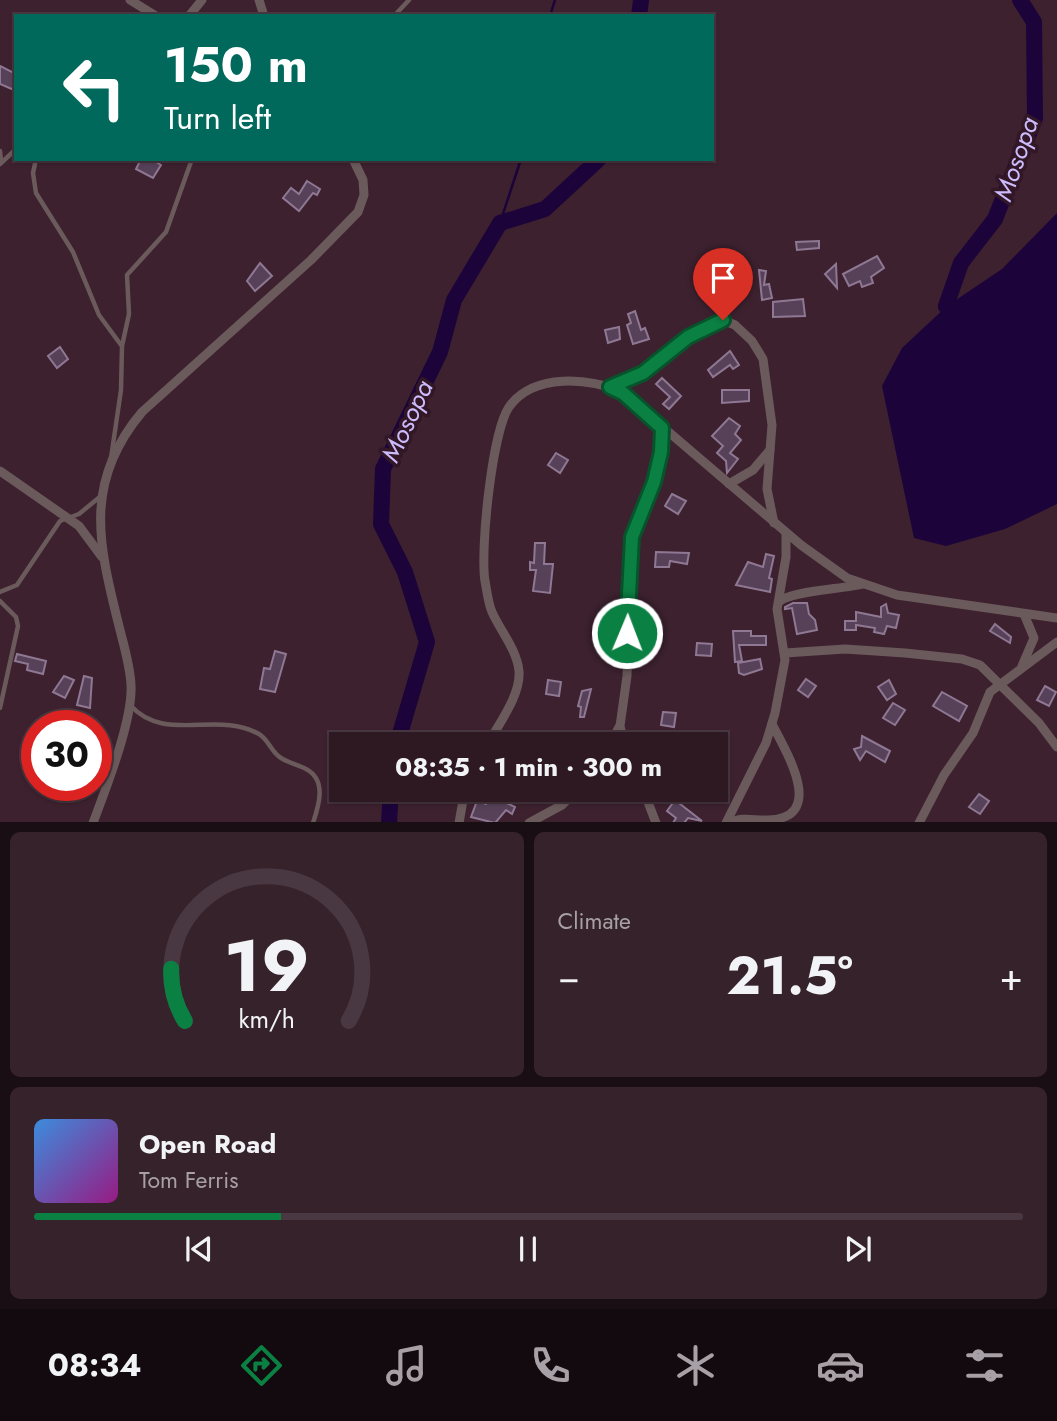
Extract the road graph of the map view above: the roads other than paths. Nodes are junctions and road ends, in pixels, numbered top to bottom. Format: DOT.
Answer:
graph roads {
  1 [pos="130,0"];
  2 [pos="202,0"];
  3 [pos="409,0"];
  4 [pos="153,14"];
  5 [pos="191,14"];
  6 [pos="396,14"];
  7 [pos="0,150"];
  8 [pos="14,151"];
  9 [pos="36,161"];
  10 [pos="190,161"];
  11 [pos="354,161"];
  12 [pos="1,163"];
  13 [pos="122,346"];
  14 [pos="610,387"];
  15 [pos="662,428"];
  16 [pos="771,448"];
  17 [pos="111,458"];
  18 [pos="0,471"];
  19 [pos="729,484"];
  20 [pos="102,496"];
  21 [pos="67,517"];
  22 [pos="774,523"];
  23 [pos="786,533"];
  24 [pos="103,559"];
  25 [pos="863,584"];
  26 [pos="0,592"];
  27 [pos="0,601"];
  28 [pos="779,602"];
  29 [pos="1024,614"];
  30 [pos="1057,618"];
  31 [pos="1057,642"];
  32 [pos="785,653"];
  33 [pos="1021,668"];
  34 [pos="1000,683"];
  35 [pos="130,704"];
  36 [pos="0,708"];
  37 [pos="772,724"];
  38 [pos="620,726"];
  39 [pos="494,732"];
  40 [pos="617,732"];
  41 [pos="621,732"];
  42 [pos="1057,747"];
  43 [pos="463,802"];
  44 [pos="566,802"];
  45 [pos="649,802"];
  46 [pos="651,807"];
  47 [pos="93,822"];
  48 [pos="313,822"];
  49 [pos="459,822"];
  50 [pos="528,822"];
  51 [pos="656,822"];
  52 [pos="664,822"];
  53 [pos="728,822"];
  54 [pos="919,822"];
  1 -- 4 [label="street"];
  2 -- 5 [label="street"];
  3 -- 6 [label="lane"];
  7 -- 12 [label="lane"];
  8 -- 12 [label="lane"];
  9 -- 13 [label="lane"];
  10 -- 13 [label="lane"];
  11 -- 17 [label="street"];
  13 -- 17 [label="lane"];
  14 -- 15 [label="street"];
  14 -- 16 [label="street"];
  14 -- 39 [label="street"];
  15 -- 19 [label="street"];
  15 -- 38 [label="street"];
  16 -- 19 [label="street"];
  16 -- 22 [label="street"];
  17 -- 20 [label="street"];
  18 -- 21 [label="street"];
  19 -- 22 [label="street"];
  20 -- 21 [label="lane"];
  20 -- 24 [label="street"];
  21 -- 24 [label="street"];
  21 -- 26 [label="lane"];
  22 -- 23 [label="street"];
  23 -- 25 [label="street"];
  23 -- 28 [label="street"];
  24 -- 35 [label="street"];
  25 -- 28 [label="street"];
  25 -- 29 [label="street"];
  27 -- 36 [label="lane"];
  28 -- 32 [label="street"];
  29 -- 30 [label="street"];
  29 -- 33 [label="street"];
  31 -- 33 [label="street"];
  32 -- 34 [label="street"];
  32 -- 37 [label="street"];
  33 -- 34 [label="street"];
  34 -- 42 [label="street"];
  34 -- 54 [label="street"];
  35 -- 47 [label="street"];
  35 -- 48 [label="lane"];
  37 -- 53 [label="street"];
  37 -- 53 [label="street"];
  38 -- 40 [label="street"];
  38 -- 41 [label="street"];
  43 -- 49 [label="street"];
  44 -- 50 [label="street"];
  45 -- 46 [label="street"];
  46 -- 51 [label="street"];
  46 -- 52 [label="street"];
}
